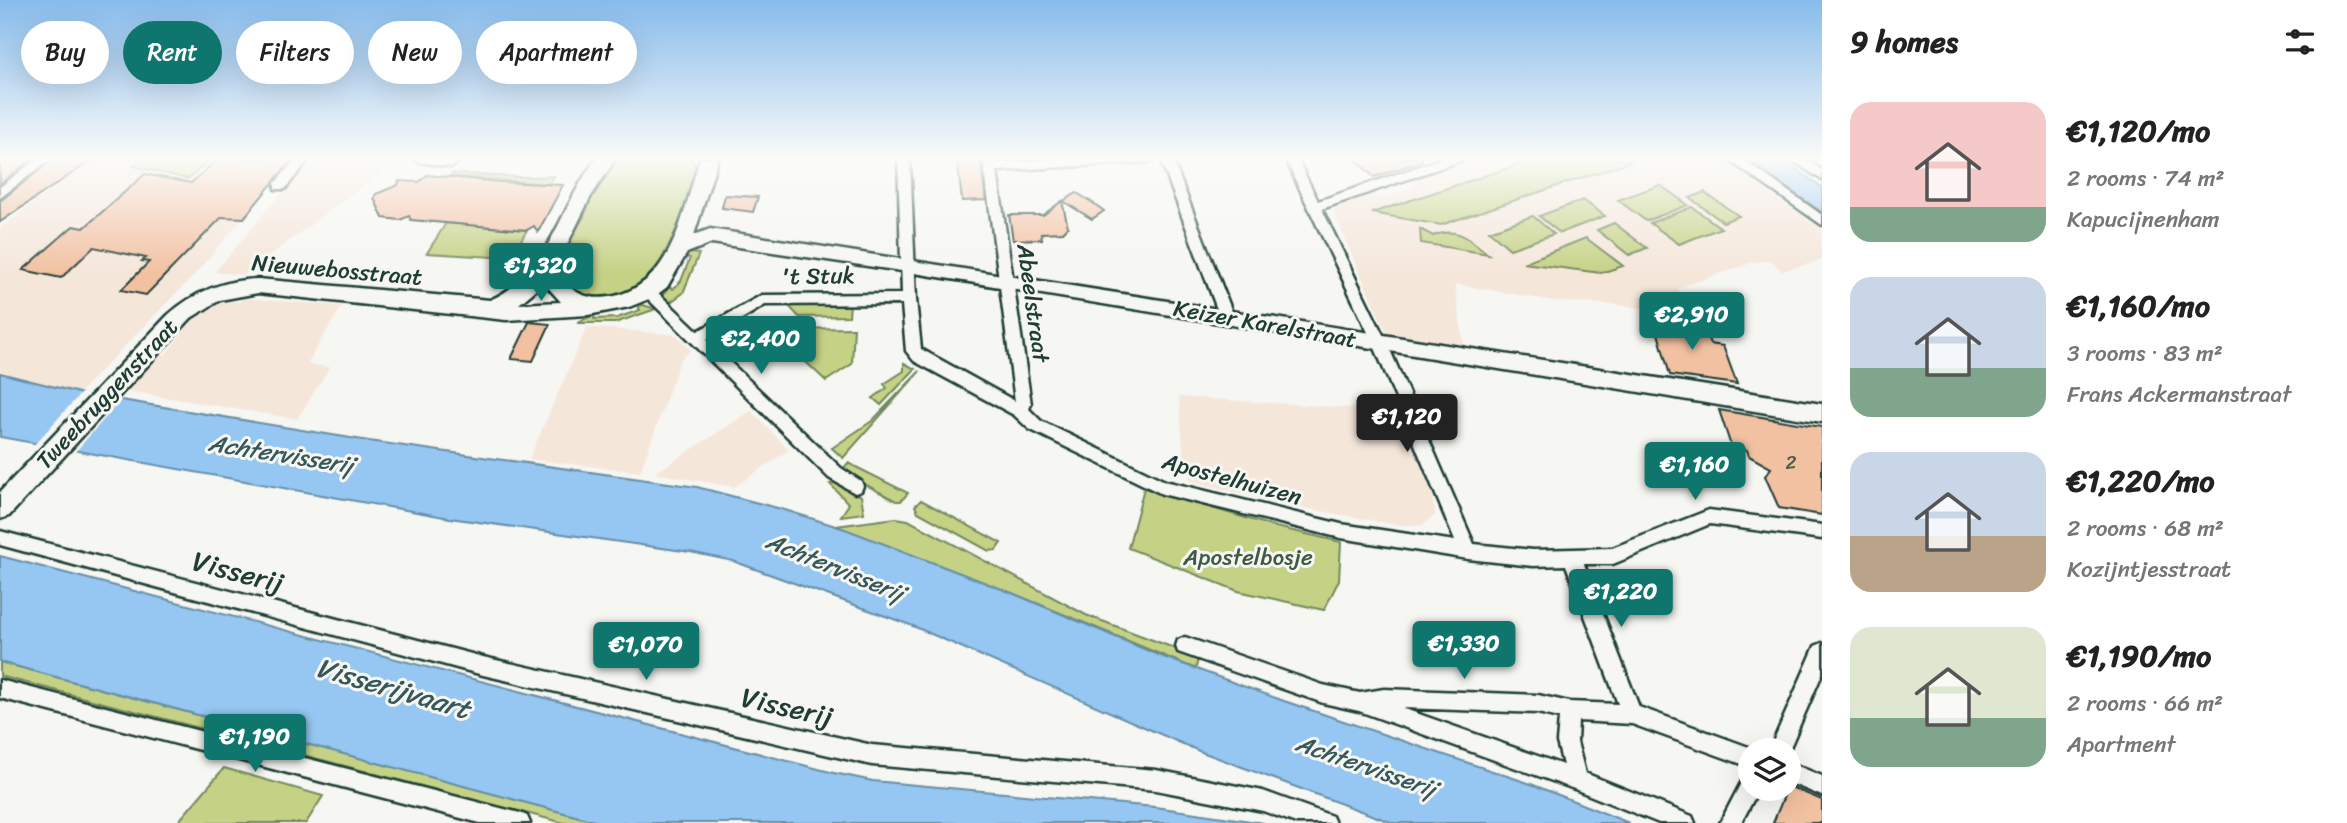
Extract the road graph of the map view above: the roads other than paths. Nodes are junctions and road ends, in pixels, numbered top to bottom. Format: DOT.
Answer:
graph roads {
  1 [pos="582,196"];
  2 [pos="696,196"];
  3 [pos="905,196"];
  4 [pos="994,196"];
  5 [pos="1181,196"];
  6 [pos="1309,196"];
  7 [pos="1345,196"];
  8 [pos="1787,196"];
  9 [pos="1314,207"];
  10 [pos="690,216"];
  11 [pos="1822,221"];
  12 [pos="708,236"];
  13 [pos="676,250"];
  14 [pos="551,260"];
  15 [pos="908,265"];
  16 [pos="1008,281"];
  17 [pos="648,292"];
  18 [pos="909,299"];
  19 [pos="589,305"];
  20 [pos="491,308"];
  21 [pos="185,310"];
  22 [pos="1227,317"];
  23 [pos="697,339"];
  24 [pos="1380,343"];
  25 [pos="1020,411"];
  26 [pos="1822,413"];
  27 [pos="855,486"];
  28 [pos="0,509"];
  29 [pos="1822,532"];
  30 [pos="0,538"];
  31 [pos="1468,551"];
  32 [pos="1573,559"];
  33 [pos="1185,646"];
  34 [pos="1822,652"];
  35 [pos="0,689"];
  36 [pos="1359,702"];
  37 [pos="1569,711"];
  38 [pos="1632,714"];
  39 [pos="1785,738"];
  40 [pos="1738,753"];
  41 [pos="1801,777"];
  42 [pos="1577,780"];
  43 [pos="1822,786"];
  44 [pos="1742,801"];
  45 [pos="520,823"];
  46 [pos="1325,823"];
  47 [pos="1685,823"];
  48 [pos="1730,823"];
  1 -- 14 [label="street"];
  2 -- 10 [label="street"];
  3 -- 15 [label="street, Apostelhuizen"];
  4 -- 16 [label="street, Abeelstraat"];
  5 -- 22 [label="street"];
  6 -- 9 [label="street"];
  7 -- 9 [label="street"];
  8 -- 11 [label="street"];
  9 -- 24 [label="street"];
  10 -- 12 [label="street"];
  10 -- 13 [label="street"];
  12 -- 13 [label="street"];
  12 -- 15 [label="street, Keizer Karelstraat"];
  13 -- 17 [label="street"];
  14 -- 19 [label="street"];
  14 -- 20 [label="street"];
  15 -- 16 [label="street, Keizer Karelstraat"];
  15 -- 18 [label="street, Apostelhuizen"];
  16 -- 22 [label="street, Keizer Karelstraat"];
  16 -- 25 [label="street, Abeelstraat"];
  17 -- 19 [label="street, Nieuwebosstraat"];
  17 -- 23 [label="street"];
  18 -- 23 [label="street, 't Stuk"];
  18 -- 25 [label="street, Apostelhuizen"];
  19 -- 20 [label="street, Nieuwebosstraat"];
  20 -- 21 [label="street, Nieuwebosstraat"];
  21 -- 28 [label="street, Tweebruggenstraat"];
  22 -- 24 [label="street, Keizer Karelstraat"];
  23 -- 27 [label="street"];
  24 -- 26 [label="street, Keizer Karelstraat"];
  24 -- 31 [label="street"];
  25 -- 31 [label="street, Apostelhuizen"];
  29 -- 32 [label="street, Apostelhuizen"];
  30 -- 46 [label="street, Visserij"];
  31 -- 32 [label="street, Apostelhuizen"];
  32 -- 38 [label="street"];
  33 -- 36 [label="street"];
  34 -- 39 [label="street"];
  35 -- 45 [label="street"];
  36 -- 37 [label="street"];
  36 -- 42 [label="street"];
  37 -- 38 [label="street"];
  37 -- 42 [label="street"];
  38 -- 40 [label="street"];
  41 -- 43 [label="street"];
  42 -- 47 [label="street"];
  44 -- 48 [label="street"];
}
